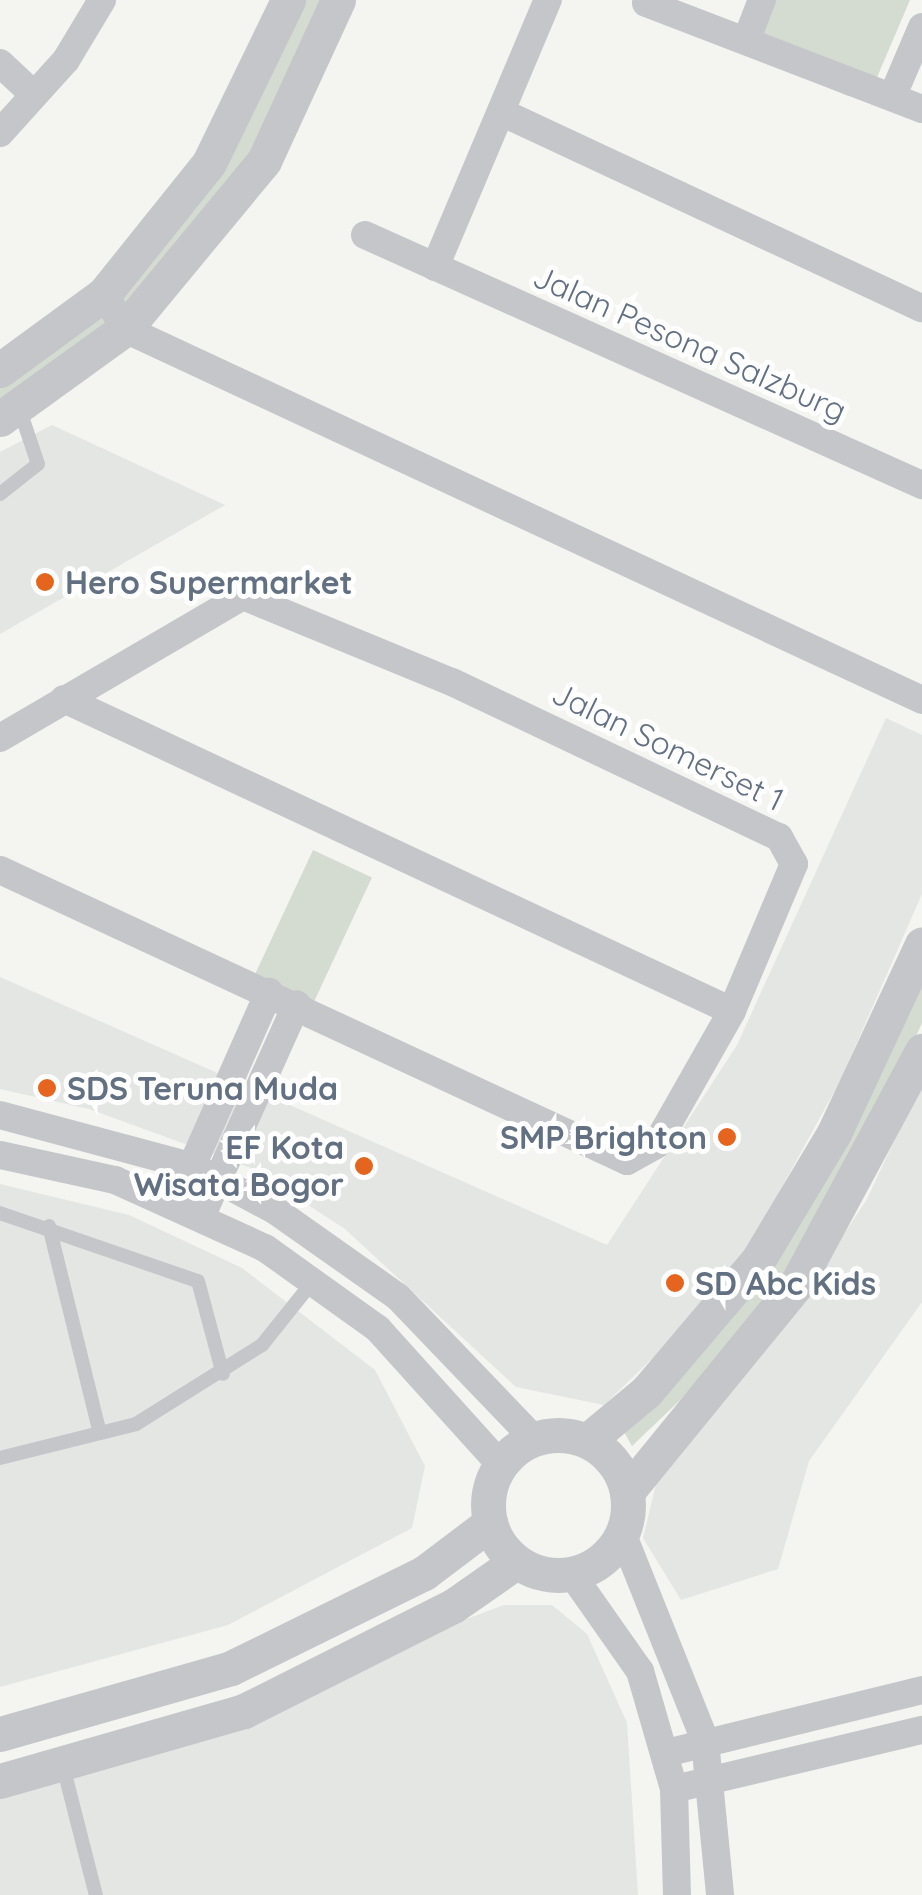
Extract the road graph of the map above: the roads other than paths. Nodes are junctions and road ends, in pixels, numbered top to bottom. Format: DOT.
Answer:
graph roads {
  1 [pos="102,0"];
  2 [pos="288,0"];
  3 [pos="338,0"];
  4 [pos="548,0"];
  5 [pos="762,0"];
  6 [pos="646,3"];
  7 [pos="922,27"];
  8 [pos="748,36"];
  9 [pos="0,63"];
  10 [pos="33,94"];
  11 [pos="894,95"];
  12 [pos="922,109"];
  13 [pos="502,113"];
  14 [pos="0,133"];
  15 [pos="364,235"];
  16 [pos="435,267"];
  17 [pos="104,294"];
  18 [pos="922,308"];
  19 [pos="124,329"];
  20 [pos="0,370"];
  21 [pos="10,413"];
  22 [pos="920,479"];
  23 [pos="0,494"];
  24 [pos="64,699"];
  25 [pos="922,700"];
  26 [pos="0,738"];
  27 [pos="0,870"];
  28 [pos="922,944"];
  29 [pos="269,992"];
  30 [pos="297,1004"];
  31 [pos="732,1011"];
  32 [pos="922,1051"];
  33 [pos="0,1115"];
  34 [pos="0,1155"];
  35 [pos="207,1173"];
  36 [pos="189,1209"];
  37 [pos="0,1213"];
  38 [pos="49,1226"];
  39 [pos="314,1280"];
  40 [pos="223,1374"];
  41 [pos="100,1433"];
  42 [pos="534,1439"];
  43 [pos="587,1441"];
  44 [pos="0,1458"];
  45 [pos="500,1464"];
  46 [pos="627,1492"];
  47 [pos="490,1523"];
  48 [pos="622,1533"];
  49 [pos="516,1562"];
  50 [pos="572,1574"];
  51 [pos="922,1690"];
  52 [pos="922,1730"];
  53 [pos="0,1734"];
  54 [pos="706,1741"];
  55 [pos="666,1753"];
  56 [pos="63,1766"];
  57 [pos="713,1780"];
  58 [pos="0,1781"];
  59 [pos="674,1789"];
  60 [pos="96,1895"];
  61 [pos="677,1895"];
  62 [pos="720,1895"];
  1 -- 10 [label="street"];
  2 -- 17 [label="street"];
  3 -- 19 [label="street"];
  4 -- 13 [label="street"];
  5 -- 8 [label="street"];
  6 -- 8 [label="street"];
  7 -- 11 [label="street"];
  8 -- 11 [label="street"];
  9 -- 10 [label="street"];
  10 -- 14 [label="street"];
  11 -- 12 [label="street"];
  13 -- 16 [label="street"];
  13 -- 18 [label="street"];
  15 -- 16 [label="street, Jalan Pesona Salzburg"];
  16 -- 22 [label="street, Jalan Pesona Salzburg"];
  17 -- 19 [label="street"];
  17 -- 20 [label="street"];
  19 -- 21 [label="street"];
  19 -- 25 [label="street"];
  21 -- 23 [label="lane"];
  24 -- 26 [label="street, Jalan Somerset 1"];
  24 -- 31 [label="street"];
  24 -- 31 [label="street, Jalan Somerset 1"];
  27 -- 29 [label="street, Jalan Somerset 1"];
  28 -- 43 [label="street"];
  29 -- 30 [label="street, Jalan Somerset 1"];
  29 -- 35 [label="street"];
  30 -- 31 [label="street, Jalan Somerset 1"];
  30 -- 35 [label="street"];
  32 -- 46 [label="street"];
  33 -- 35 [label="street"];
  34 -- 36 [label="street"];
  35 -- 36 [label="street"];
  35 -- 42 [label="street"];
  36 -- 39 [label="street"];
  37 -- 38 [label="lane"];
  38 -- 40 [label="lane"];
  38 -- 41 [label="lane"];
  39 -- 40 [label="lane"];
  39 -- 45 [label="street"];
  40 -- 41 [label="lane"];
  41 -- 44 [label="lane"];
  42 -- 43 [label="street"];
  42 -- 45 [label="street"];
  43 -- 46 [label="street"];
  45 -- 47 [label="street"];
  46 -- 48 [label="street"];
  47 -- 49 [label="street"];
  47 -- 53 [label="street"];
  48 -- 50 [label="street"];
  48 -- 54 [label="street"];
  49 -- 50 [label="street"];
  49 -- 56 [label="street"];
  50 -- 55 [label="street"];
  51 -- 54 [label="street"];
  52 -- 57 [label="street"];
  54 -- 55 [label="street"];
  54 -- 57 [label="street"];
  55 -- 59 [label="street"];
  56 -- 58 [label="street"];
  56 -- 60 [label="lane"];
  57 -- 59 [label="street"];
  57 -- 62 [label="street"];
  59 -- 61 [label="street"];
}
